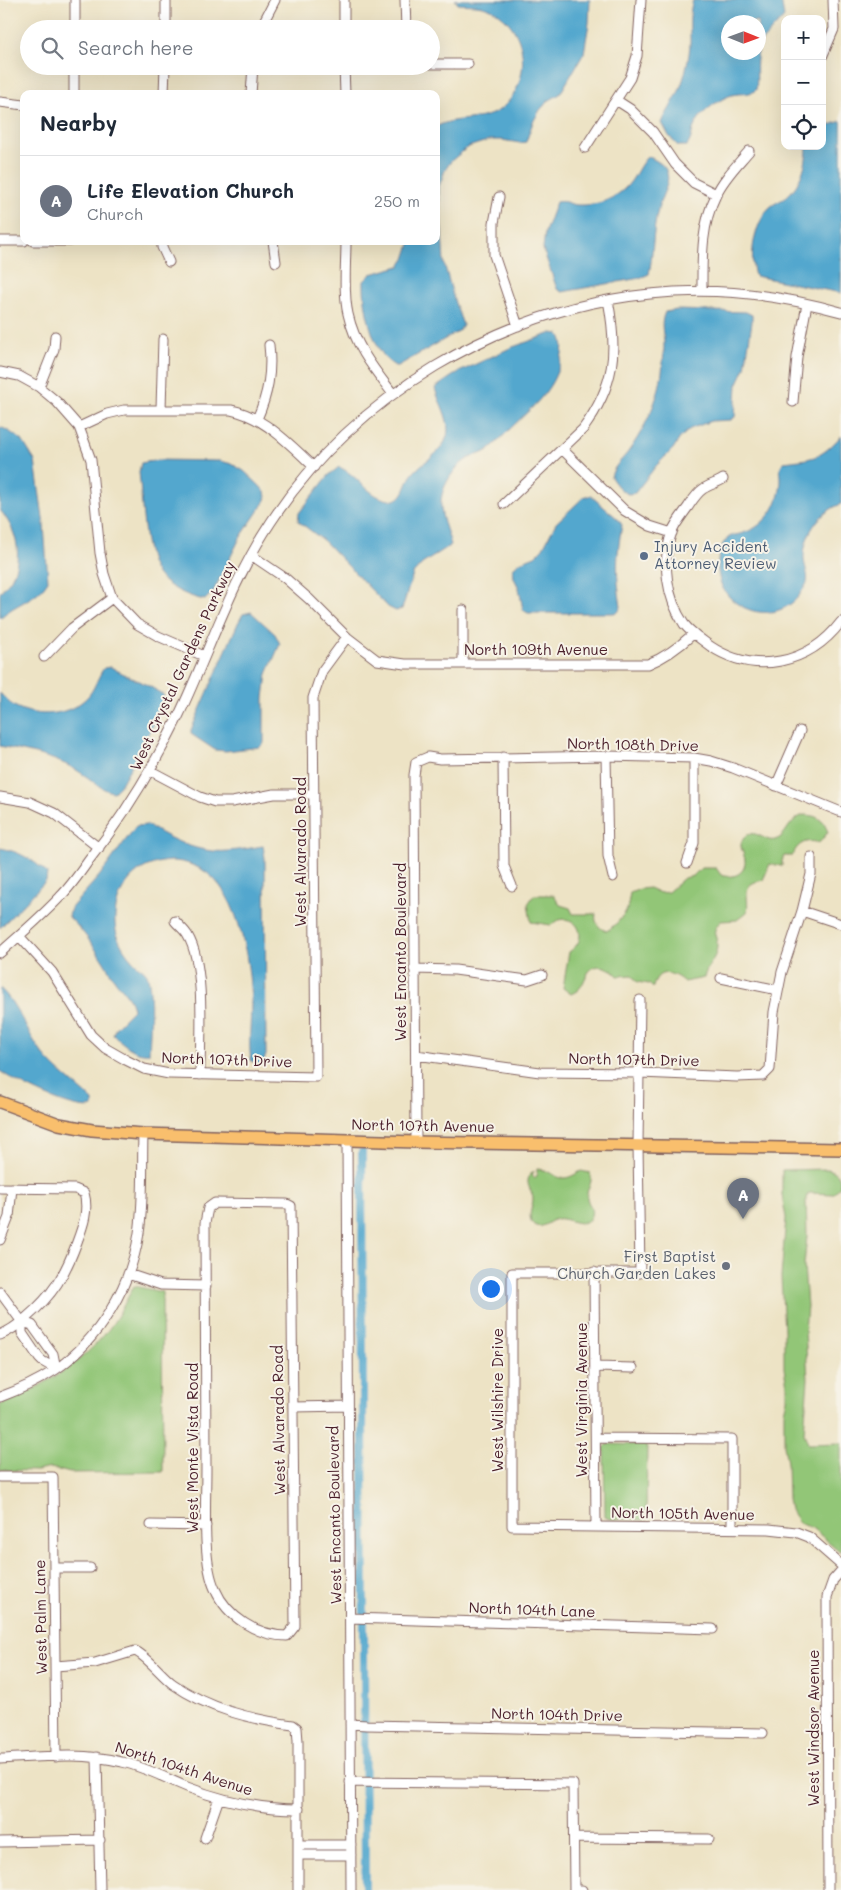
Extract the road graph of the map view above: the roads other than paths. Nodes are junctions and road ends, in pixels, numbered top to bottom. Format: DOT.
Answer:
graph roads {
  1 [pos="75,0"];
  2 [pos="166,0"];
  3 [pos="275,0"];
  4 [pos="344,0"];
  5 [pos="405,0"];
  6 [pos="641,0"];
  7 [pos="832,0"];
  8 [pos="75,20"];
  9 [pos="166,20"];
  10 [pos="265,20"];
  11 [pos="344,20"];
  12 [pos="406,20"];
  13 [pos="826,48"];
  14 [pos="440,64"];
  15 [pos="468,64"];
  16 [pos="74,75"];
  17 [pos="165,75"];
  18 [pos="252,75"];
  19 [pos="344,75"];
  20 [pos="74,90"];
  21 [pos="164,90"];
  22 [pos="251,90"];
  23 [pos="344,90"];
  24 [pos="616,100"];
  25 [pos="0,102"];
  26 [pos="20,104"];
  27 [pos="585,148"];
  28 [pos="749,151"];
  29 [pos="716,194"];
  30 [pos="499,197"];
  31 [pos="0,241"];
  32 [pos="20,241"];
  33 [pos="162,245"];
  34 [pos="273,245"];
  35 [pos="346,245"];
  36 [pos="169,262"];
  37 [pos="276,262"];
  38 [pos="702,292"];
  39 [pos="608,300"];
  40 [pos="807,304"];
  41 [pos="841,312"];
  42 [pos="518,326"];
  43 [pos="55,336"];
  44 [pos="163,339"];
  45 [pos="270,344"];
  46 [pos="0,372"];
  47 [pos="39,387"];
  48 [pos="393,394"];
  49 [pos="793,402"];
  50 [pos="161,409"];
  51 [pos="256,419"];
  52 [pos="79,427"];
  53 [pos="562,448"];
  54 [pos="314,467"];
  55 [pos="723,479"];
  56 [pos="504,504"];
  57 [pos="672,533"];
  58 [pos="252,555"];
  59 [pos="112,598"];
  60 [pos="463,610"];
  61 [pos="841,622"];
  62 [pos="838,633"];
  63 [pos="693,634"];
  64 [pos="347,637"];
  65 [pos="204,656"];
  66 [pos="44,657"];
  67 [pos="463,664"];
  68 [pos="800,731"];
  69 [pos="606,756"];
  70 [pos="503,757"];
  71 [pos="694,758"];
  72 [pos="416,762"];
  73 [pos="151,771"];
  74 [pos="776,786"];
  75 [pos="314,794"];
  76 [pos="0,797"];
  77 [pos="841,812"];
  78 [pos="99,848"];
  79 [pos="811,857"];
  80 [pos="687,862"];
  81 [pos="613,877"];
  82 [pos="512,886"];
  83 [pos="802,910"];
  84 [pos="175,921"];
  85 [pos="841,924"];
  86 [pos="19,936"];
  87 [pos="0,953"];
  88 [pos="414,969"];
  89 [pos="542,975"];
  90 [pos="721,978"];
  91 [pos="778,990"];
  92 [pos="640,1000"];
  93 [pos="416,1055"];
  94 [pos="640,1073"];
  95 [pos="200,1075"];
  96 [pos="316,1077"];
  97 [pos="0,1093"];
  98 [pos="4,1103"];
  99 [pos="143,1134"];
  100 [pos="347,1140"];
  101 [pos="416,1142"];
  102 [pos="638,1145"];
  103 [pos="841,1149"];
  104 [pos="0,1188"];
  105 [pos="12,1188"];
  106 [pos="291,1206"];
  107 [pos="0,1240"];
  108 [pos="594,1272"];
  109 [pos="128,1274"];
  110 [pos="206,1286"];
  111 [pos="0,1292"];
  112 [pos="22,1322"];
  113 [pos="0,1335"];
  114 [pos="42,1339"];
  115 [pos="32,1347"];
  116 [pos="596,1367"];
  117 [pos="633,1368"];
  118 [pos="56,1369"];
  119 [pos="0,1397"];
  120 [pos="348,1406"];
  121 [pos="293,1407"];
  122 [pos="596,1438"];
  123 [pos="0,1477"];
  124 [pos="151,1525"];
  125 [pos="206,1526"];
  126 [pos="512,1526"];
  127 [pos="596,1526"];
  128 [pos="732,1527"];
  129 [pos="841,1565"];
  130 [pos="54,1568"];
  131 [pos="90,1568"];
  132 [pos="841,1571"];
  133 [pos="350,1618"];
  134 [pos="713,1629"];
  135 [pos="291,1632"];
  136 [pos="56,1666"];
  137 [pos="350,1724"];
  138 [pos="763,1733"];
  139 [pos="56,1757"];
  140 [pos="97,1758"];
  141 [pos="0,1759"];
  142 [pos="350,1782"];
  143 [pos="219,1798"];
  144 [pos="298,1809"];
  145 [pos="205,1838"];
  146 [pos="574,1838"];
  147 [pos="709,1839"];
  148 [pos="100,1840"];
  149 [pos="0,1842"];
  150 [pos="299,1850"];
  151 [pos="351,1850"];
  152 [pos="100,1890"];
  153 [pos="298,1890"];
  154 [pos="351,1890"];
  155 [pos="582,1890"];
  156 [pos="828,1890"];
  1 -- 8 [label="street"];
  2 -- 9 [label="street"];
  3 -- 10 [label="street"];
  4 -- 11 [label="street"];
  5 -- 12 [label="street"];
  6 -- 24 [label="street"];
  7 -- 13 [label="street"];
  14 -- 15 [label="street"];
  16 -- 20 [label="street"];
  17 -- 21 [label="street"];
  18 -- 22 [label="street"];
  19 -- 23 [label="street"];
  24 -- 27 [label="street"];
  24 -- 29 [label="street"];
  25 -- 26 [label="street"];
  28 -- 29 [label="street"];
  29 -- 38 [label="street"];
  30 -- 42 [label="street"];
  31 -- 32 [label="street"];
  33 -- 36 [label="street"];
  34 -- 37 [label="street"];
  35 -- 48 [label="street"];
  38 -- 39 [label="street, West Crystal Gardens Parkway"];
  38 -- 40 [label="street, West Crystal Gardens Parkway"];
  39 -- 42 [label="street, West Crystal Gardens Parkway"];
  39 -- 53 [label="street"];
  40 -- 41 [label="street, West Crystal Gardens Parkway"];
  40 -- 49 [label="street"];
  42 -- 48 [label="street, West Crystal Gardens Parkway"];
  43 -- 47 [label="street"];
  44 -- 50 [label="street"];
  45 -- 51 [label="street"];
  46 -- 47 [label="street"];
  47 -- 52 [label="street"];
  48 -- 54 [label="street, West Crystal Gardens Parkway"];
  50 -- 51 [label="street"];
  50 -- 52 [label="street"];
  51 -- 54 [label="street"];
  52 -- 59 [label="street"];
  53 -- 56 [label="street"];
  53 -- 57 [label="street"];
  54 -- 58 [label="street, West Crystal Gardens Parkway"];
  55 -- 57 [label="street"];
  57 -- 63 [label="street"];
  58 -- 64 [label="street, North 109th Avenue"];
  58 -- 65 [label="street, West Crystal Gardens Parkway"];
  59 -- 65 [label="street"];
  59 -- 66 [label="street"];
  60 -- 67 [label="street"];
  61 -- 62 [label="street"];
  62 -- 63 [label="street"];
  63 -- 67 [label="street, North 109th Avenue"];
  64 -- 67 [label="street, North 109th Avenue"];
  64 -- 75 [label="street, West Alvarado Road"];
  65 -- 73 [label="street, West Crystal Gardens Parkway"];
  68 -- 74 [label="street"];
  69 -- 70 [label="street, North 108th Drive"];
  69 -- 71 [label="street, North 108th Drive"];
  69 -- 81 [label="street"];
  70 -- 72 [label="street, North 108th Drive"];
  70 -- 82 [label="street"];
  71 -- 74 [label="street, North 108th Drive"];
  71 -- 80 [label="street"];
  72 -- 88 [label="street, West Encanto Boulevard"];
  73 -- 75 [label="street"];
  73 -- 78 [label="street, West Crystal Gardens Parkway"];
  74 -- 77 [label="street, North 108th Drive"];
  75 -- 96 [label="street, West Alvarado Road"];
  76 -- 78 [label="street"];
  78 -- 86 [label="street, West Crystal Gardens Parkway"];
  79 -- 83 [label="street"];
  83 -- 85 [label="street"];
  83 -- 91 [label="street"];
  84 -- 95 [label="street"];
  86 -- 87 [label="street, West Crystal Gardens Parkway"];
  86 -- 95 [label="street, North 107th Drive"];
  88 -- 89 [label="street"];
  88 -- 93 [label="street, West Encanto Boulevard"];
  90 -- 91 [label="street"];
  91 -- 94 [label="street, North 107th Drive"];
  92 -- 94 [label="street"];
  93 -- 94 [label="street, North 107th Drive"];
  93 -- 101 [label="street, West Encanto Boulevard"];
  94 -- 102 [label="street"];
  95 -- 96 [label="street, North 107th Drive"];
  97 -- 98 [label="main road, North 107th Avenue"];
  98 -- 99 [label="main road, North 107th Avenue"];
  99 -- 100 [label="main road, North 107th Avenue"];
  99 -- 109 [label="street"];
  100 -- 101 [label="main road, North 107th Avenue"];
  100 -- 120 [label="street, West Encanto Boulevard"];
  101 -- 102 [label="main road, North 107th Avenue"];
  102 -- 103 [label="main road, North 107th Avenue"];
  102 -- 108 [label="street"];
  104 -- 105 [label="street"];
  105 -- 107 [label="street"];
  105 -- 112 [label="street"];
  106 -- 110 [label="street, West Monte Vista Road"];
  106 -- 121 [label="street, West Alvarado Road"];
  108 -- 116 [label="street, West Virginia Avenue"];
  108 -- 126 [label="street, West Wilshire Drive"];
  109 -- 110 [label="street"];
  109 -- 118 [label="street"];
  110 -- 125 [label="street, West Monte Vista Road"];
  111 -- 112 [label="street"];
  112 -- 113 [label="street"];
  112 -- 114 [label="street"];
  112 -- 115 [label="street"];
  114 -- 115 [label="street"];
  114 -- 118 [label="street"];
  115 -- 118 [label="street"];
  116 -- 117 [label="street"];
  116 -- 122 [label="street, West Virginia Avenue"];
  118 -- 119 [label="street"];
  120 -- 121 [label="street"];
  120 -- 133 [label="street, West Encanto Boulevard"];
  121 -- 135 [label="street, West Alvarado Road"];
  122 -- 127 [label="street, West Virginia Avenue"];
  122 -- 128 [label="street"];
  123 -- 130 [label="street, West Palm Lane"];
  124 -- 125 [label="street"];
  125 -- 135 [label="street, West Monte Vista Road"];
  126 -- 127 [label="street, North 105th Avenue"];
  127 -- 128 [label="street, North 105th Avenue"];
  128 -- 129 [label="street, North 105th Avenue"];
  130 -- 131 [label="street"];
  130 -- 136 [label="street, West Palm Lane"];
  132 -- 156 [label="street, West Windsor Avenue"];
  133 -- 134 [label="street, North 104th Lane"];
  133 -- 137 [label="street, West Encanto Boulevard"];
  136 -- 139 [label="street, West Palm Lane"];
  136 -- 144 [label="street"];
  137 -- 138 [label="street, North 104th Drive"];
  137 -- 142 [label="street, West Encanto Boulevard"];
  139 -- 140 [label="street, North 104th Avenue"];
  139 -- 141 [label="street, North 104th Avenue"];
  140 -- 143 [label="street, North 104th Avenue"];
  140 -- 148 [label="street"];
  142 -- 146 [label="street"];
  142 -- 151 [label="street, West Encanto Boulevard"];
  143 -- 144 [label="street, North 104th Avenue"];
  143 -- 145 [label="street"];
  144 -- 150 [label="street"];
  146 -- 147 [label="street"];
  146 -- 155 [label="street"];
  148 -- 149 [label="street"];
  148 -- 152 [label="street"];
  150 -- 151 [label="street"];
  150 -- 153 [label="street"];
  151 -- 154 [label="street, West Encanto Boulevard"];
}
